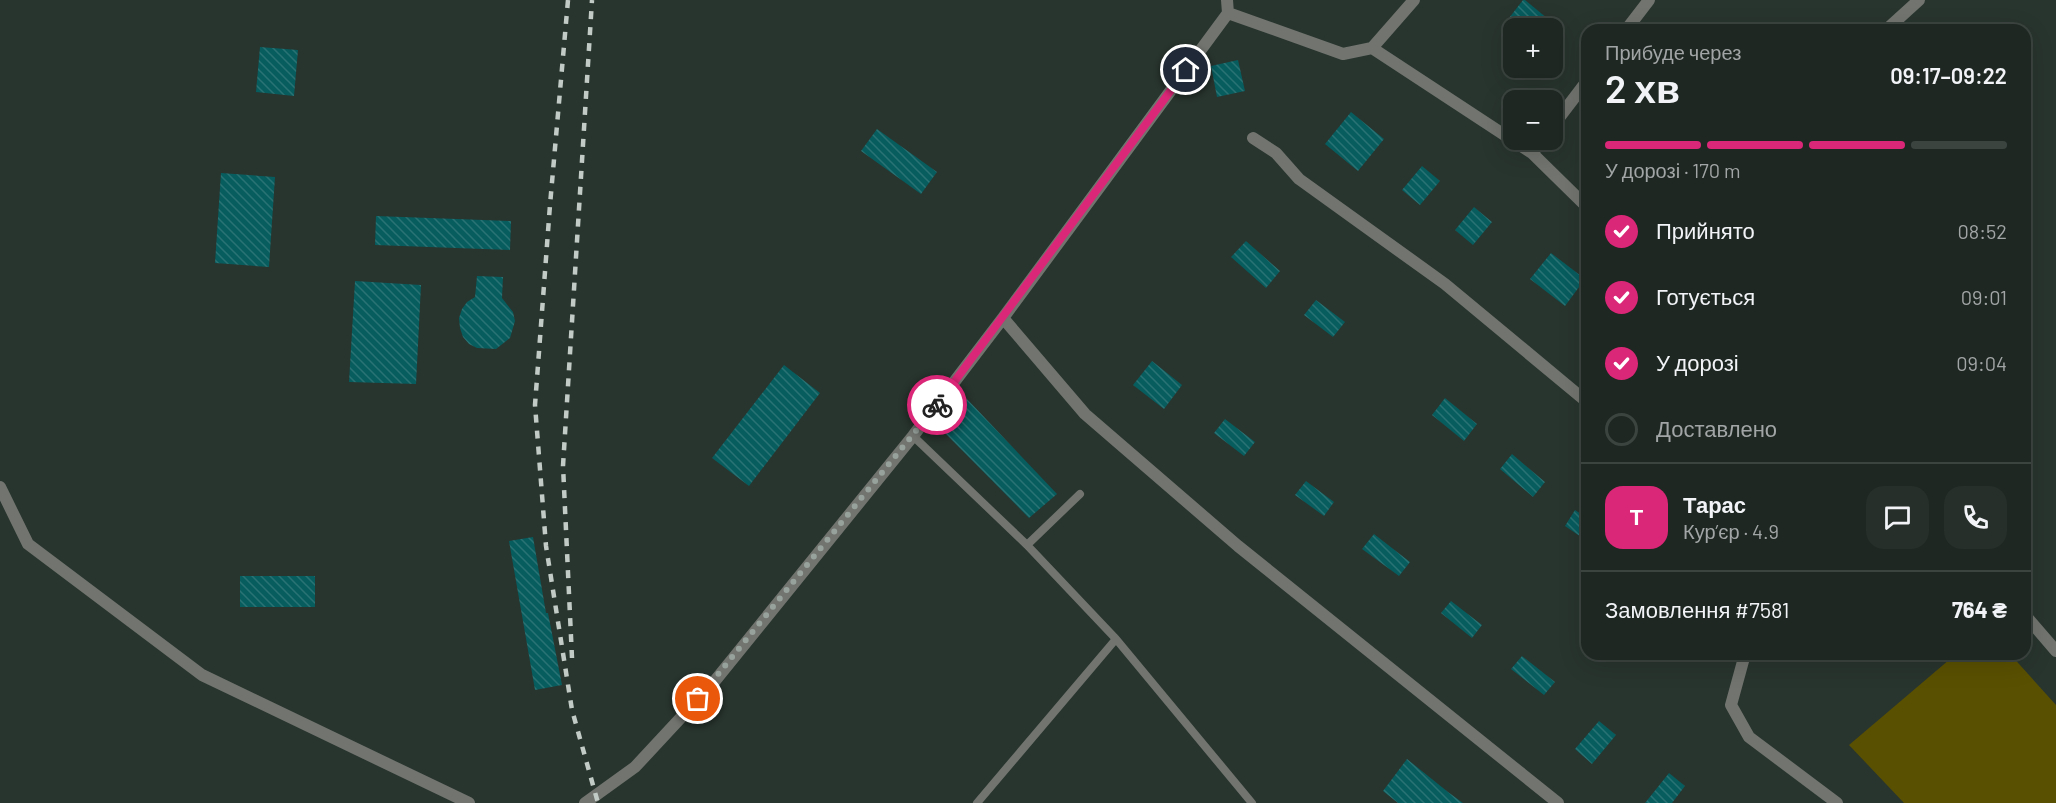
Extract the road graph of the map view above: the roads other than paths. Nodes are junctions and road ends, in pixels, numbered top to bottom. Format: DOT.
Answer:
graph roads {
  1 [pos="1227,0"];
  2 [pos="1414,0"];
  3 [pos="1649,0"];
  4 [pos="1919,0"];
  5 [pos="1228,13"];
  6 [pos="1631,24"];
  7 [pos="1893,24"];
  8 [pos="1372,48"];
  9 [pos="1581,89"];
  10 [pos="1563,112"];
  11 [pos="1253,138"];
  12 [pos="1535,150"];
  13 [pos="1532,153"];
  14 [pos="1581,201"];
  15 [pos="1003,318"];
  16 [pos="1581,397"];
  17 [pos="913,436"];
  18 [pos="0,487"];
  19 [pos="1080,494"];
  20 [pos="1028,545"];
  21 [pos="2031,622"];
  22 [pos="1116,639"];
  23 [pos="2056,651"];
  24 [pos="1743,660"];
  25 [pos="469,803"];
  26 [pos="585,803"];
  27 [pos="977,803"];
  28 [pos="1252,803"];
  29 [pos="1558,803"];
  30 [pos="1837,803"];
  1 -- 5 [label="street"];
  2 -- 8 [label="street"];
  3 -- 6 [label="street"];
  4 -- 7 [label="street"];
  5 -- 8 [label="street"];
  5 -- 15 [label="street"];
  8 -- 13 [label="street"];
  9 -- 10 [label="street"];
  11 -- 16 [label="street"];
  12 -- 13 [label="street"];
  13 -- 14 [label="street"];
  15 -- 17 [label="street"];
  15 -- 29 [label="street"];
  17 -- 20 [label="lane"];
  17 -- 26 [label="street"];
  18 -- 25 [label="street"];
  19 -- 20 [label="lane"];
  20 -- 22 [label="lane"];
  21 -- 23 [label="street"];
  22 -- 27 [label="lane"];
  22 -- 28 [label="lane"];
  24 -- 30 [label="street"];
}
